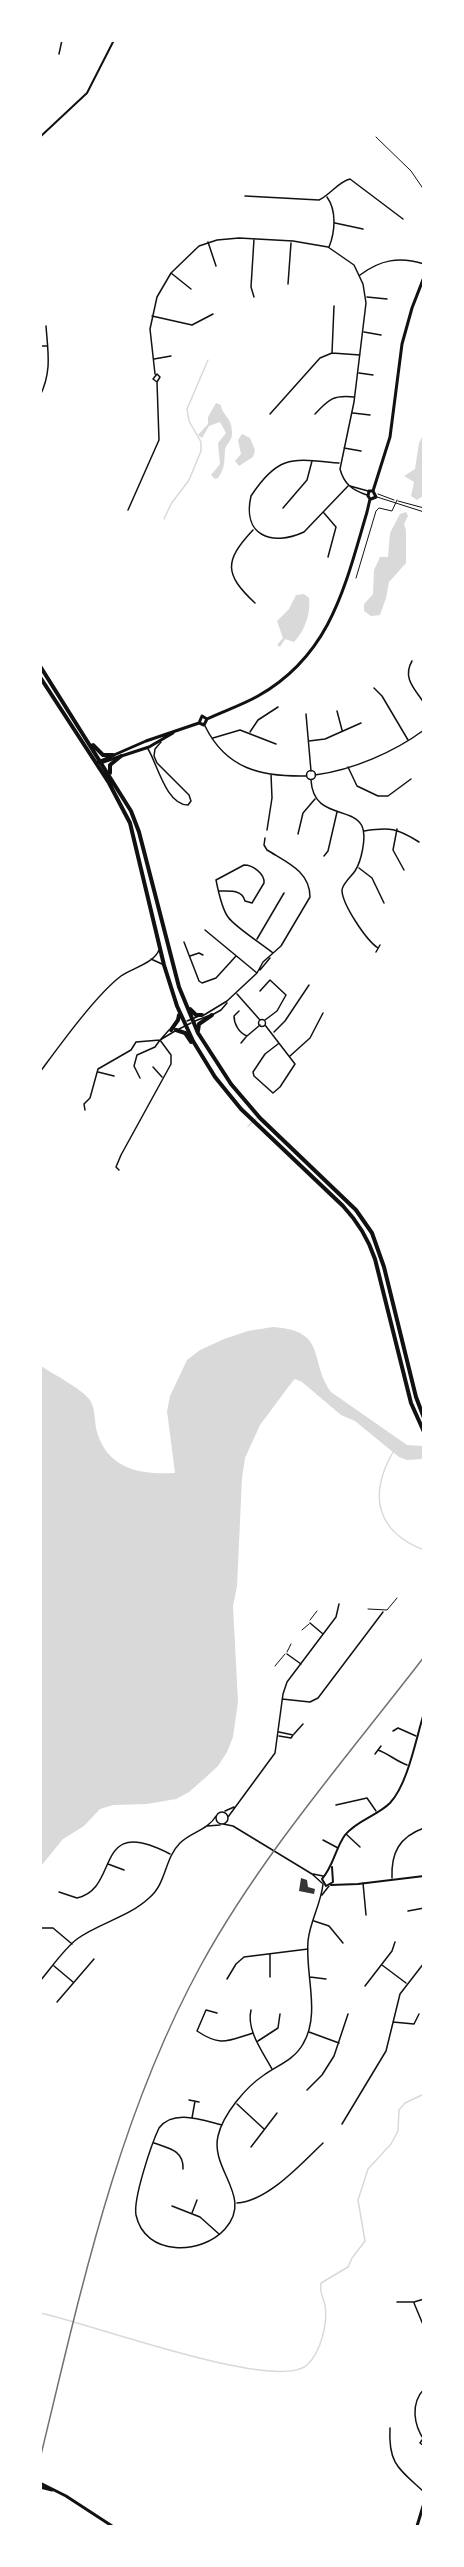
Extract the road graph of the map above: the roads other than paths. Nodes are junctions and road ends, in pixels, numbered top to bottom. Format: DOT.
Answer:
graph roads {
  1 [pos="62,40"];
  2 [pos="114,40"];
  3 [pos="58,54"];
  4 [pos="376,136"];
  5 [pos="40,137"];
  6 [pos="423,190"];
  7 [pos="245,196"];
  8 [pos="327,196"];
  9 [pos="403,219"];
  10 [pos="333,223"];
  11 [pos="363,229"];
  12 [pos="254,239"];
  13 [pos="291,241"];
  14 [pos="208,242"];
  15 [pos="328,247"];
  16 [pos="423,264"];
  17 [pos="216,266"];
  18 [pos="171,273"];
  19 [pos="359,275"];
  20 [pos="423,277"];
  21 [pos="288,284"];
  22 [pos="191,289"];
  23 [pos="254,297"];
  24 [pos="366,297"];
  25 [pos="387,299"];
  26 [pos="334,306"];
  27 [pos="213,314"];
  28 [pos="152,316"];
  29 [pos="46,326"];
  30 [pos="364,332"];
  31 [pos="381,334"];
  32 [pos="40,346"];
  33 [pos="48,346"];
  34 [pos="332,353"];
  35 [pos="360,355"];
  36 [pos="171,356"];
  37 [pos="154,359"];
  38 [pos="357,373"];
  39 [pos="156,374"];
  40 [pos="373,375"];
  41 [pos="157,382"];
  42 [pos="40,396"];
  43 [pos="354,397"];
  44 [pos="351,413"];
  45 [pos="270,414"];
  46 [pos="315,414"];
  47 [pos="370,416"];
  48 [pos="344,448"];
  49 [pos="361,452"];
  50 [pos="312,461"];
  51 [pos="341,463"];
  52 [pos="349,486"];
  53 [pos="372,494"];
  54 [pos="396,500"];
  55 [pos="396,503"];
  56 [pos="283,508"];
  57 [pos="423,508"];
  58 [pos="128,510"];
  59 [pos="323,512"];
  60 [pos="423,512"];
  61 [pos="254,529"];
  62 [pos="328,557"];
  63 [pos="356,578"];
  64 [pos="255,603"];
  65 [pos="412,662"];
  66 [pos="40,666"];
  67 [pos="40,676"];
  68 [pos="374,688"];
  69 [pos="423,704"];
  70 [pos="278,707"];
  71 [pos="337,711"];
  72 [pos="306,714"];
  73 [pos="207,719"];
  74 [pos="199,723"];
  75 [pos="360,723"];
  76 [pos="204,725"];
  77 [pos="423,731"];
  78 [pos="342,732"];
  79 [pos="249,733"];
  80 [pos="86,738"];
  81 [pos="211,739"];
  82 [pos="308,741"];
  83 [pos="408,741"];
  84 [pos="161,742"];
  85 [pos="147,744"];
  86 [pos="276,744"];
  87 [pos="124,754"];
  88 [pos="113,755"];
  89 [pos="154,756"];
  90 [pos="99,762"];
  91 [pos="348,767"];
  92 [pos="311,771"];
  93 [pos="271,774"];
  94 [pos="315,775"];
  95 [pos="307,776"];
  96 [pos="411,779"];
  97 [pos="112,780"];
  98 [pos="311,780"];
  99 [pos="316,798"];
  100 [pos="337,812"];
  101 [pos="397,829"];
  102 [pos="267,830"];
  103 [pos="363,831"];
  104 [pos="298,834"];
  105 [pos="265,838"];
  106 [pos="419,842"];
  107 [pos="324,856"];
  108 [pos="357,868"];
  109 [pos="404,870"];
  110 [pos="219,891"];
  111 [pos="284,893"];
  112 [pos="384,903"];
  113 [pos="205,930"];
  114 [pos="256,939"];
  115 [pos="184,942"];
  116 [pos="380,945"];
  117 [pos="159,948"];
  118 [pos="378,948"];
  119 [pos="375,952"];
  120 [pos="274,953"];
  121 [pos="203,955"];
  122 [pos="236,956"];
  123 [pos="190,957"];
  124 [pos="150,959"];
  125 [pos="164,965"];
  126 [pos="175,972"];
  127 [pos="258,972"];
  128 [pos="309,985"];
  129 [pos="260,991"];
  130 [pos="298,993"];
  131 [pos="237,994"];
  132 [pos="302,997"];
  133 [pos="228,1001"];
  134 [pos="178,1010"];
  135 [pos="239,1011"];
  136 [pos="202,1015"];
  137 [pos="212,1015"];
  138 [pos="325,1018"];
  139 [pos="260,1020"];
  140 [pos="265,1020"];
  141 [pos="192,1021"];
  142 [pos="184,1024"];
  143 [pos="260,1024"];
  144 [pos="265,1025"];
  145 [pos="171,1029"];
  146 [pos="177,1030"];
  147 [pos="198,1033"];
  148 [pos="273,1033"];
  149 [pos="247,1036"];
  150 [pos="160,1040"];
  151 [pos="241,1043"];
  152 [pos="278,1044"];
  153 [pos="289,1056"];
  154 [pos="153,1067"];
  155 [pos="96,1071"];
  156 [pos="40,1072"];
  157 [pos="114,1076"];
  158 [pos="215,1077"];
  159 [pos="140,1078"];
  160 [pos="163,1078"];
  161 [pos="85,1110"];
  162 [pos="118,1170"];
  163 [pos="423,1418"];
  164 [pos="423,1432"];
  165 [pos="397,1598"];
  166 [pos="339,1604"];
  167 [pos="368,1609"];
  168 [pos="317,1611"];
  169 [pos="383,1612"];
  170 [pos="310,1623"];
  171 [pos="302,1630"];
  172 [pos="324,1634"];
  173 [pos="291,1644"];
  174 [pos="287,1654"];
  175 [pos="301,1664"];
  176 [pos="274,1666"];
  177 [pos="282,1699"];
  178 [pos="423,1713"];
  179 [pos="303,1724"];
  180 [pos="393,1731"];
  181 [pos="279,1732"];
  182 [pos="293,1735"];
  183 [pos="279,1736"];
  184 [pos="416,1736"];
  185 [pos="381,1746"];
  186 [pos="378,1750"];
  187 [pos="375,1754"];
  188 [pos="407,1765"];
  189 [pos="336,1805"];
  190 [pos="235,1807"];
  191 [pos="222,1812"];
  192 [pos="377,1812"];
  193 [pos="216,1816"];
  194 [pos="228,1818"];
  195 [pos="222,1824"];
  196 [pos="206,1826"];
  197 [pos="233,1826"];
  198 [pos="423,1828"];
  199 [pos="346,1834"];
  200 [pos="323,1840"];
  201 [pos="360,1847"];
  202 [pos="338,1848"];
  203 [pos="171,1854"];
  204 [pos="107,1864"];
  205 [pos="332,1867"];
  206 [pos="124,1870"];
  207 [pos="312,1874"];
  208 [pos="325,1875"];
  209 [pos="423,1876"];
  210 [pos="332,1878"];
  211 [pos="392,1880"];
  212 [pos="322,1883"];
  213 [pos="341,1884"];
  214 [pos="363,1884"];
  215 [pos="330,1886"];
  216 [pos="59,1892"];
  217 [pos="322,1896"];
  218 [pos="423,1908"];
  219 [pos="408,1911"];
  220 [pos="366,1915"];
  221 [pos="313,1921"];
  222 [pos="40,1928"];
  223 [pos="395,1942"];
  224 [pos="343,1943"];
  225 [pos="72,1944"];
  226 [pos="308,1949"];
  227 [pos="270,1953"];
  228 [pos="94,1959"];
  229 [pos="423,1963"];
  230 [pos="381,1964"];
  231 [pos="54,1965"];
  232 [pos="421,1967"];
  233 [pos="423,1970"];
  234 [pos="270,1977"];
  235 [pos="309,1977"];
  236 [pos="227,1979"];
  237 [pos="326,1979"];
  238 [pos="40,1981"];
  239 [pos="73,1982"];
  240 [pos="406,1983"];
  241 [pos="365,1986"];
  242 [pos="57,2002"];
  243 [pos="251,2010"];
  244 [pos="217,2013"];
  245 [pos="280,2014"];
  246 [pos="348,2014"];
  247 [pos="419,2014"];
  248 [pos="392,2022"];
  249 [pos="253,2032"];
  250 [pos="309,2032"];
  251 [pos="258,2041"];
  252 [pos="340,2043"];
  253 [pos="272,2070"];
  254 [pos="307,2090"];
  255 [pos="189,2100"];
  256 [pos="195,2101"];
  257 [pos="200,2102"];
  258 [pos="237,2104"];
  259 [pos="277,2113"];
  260 [pos="191,2118"];
  261 [pos="342,2124"];
  262 [pos="222,2125"];
  263 [pos="264,2130"];
  264 [pos="323,2143"];
  265 [pos="154,2144"];
  266 [pos="251,2147"];
  267 [pos="183,2169"];
  268 [pos="197,2200"];
  269 [pos="236,2203"];
  270 [pos="172,2206"];
  271 [pos="192,2213"];
  272 [pos="219,2234"];
  273 [pos="423,2299"];
  274 [pos="397,2302"];
  275 [pos="414,2302"];
  276 [pos="423,2327"];
  277 [pos="423,2390"];
  278 [pos="390,2428"];
  279 [pos="423,2440"];
  280 [pos="423,2446"];
  281 [pos="40,2485"];
  282 [pos="423,2492"];
  283 [pos="423,2503"];
  284 [pos="112,2526"];
  285 [pos="417,2526"];
  1 -- 3 [label="street"];
  2 -- 5 [label="street"];
  4 -- 6 [label="lane"];
  7 -- 8 [label="street"];
  8 -- 9 [label="street"];
  8 -- 10 [label="street"];
  10 -- 11 [label="street"];
  10 -- 15 [label="street"];
  12 -- 13 [label="street"];
  12 -- 14 [label="street"];
  12 -- 23 [label="street"];
  13 -- 15 [label="street"];
  13 -- 21 [label="street"];
  14 -- 17 [label="street"];
  14 -- 18 [label="street"];
  15 -- 19 [label="street"];
  16 -- 19 [label="street"];
  18 -- 22 [label="street"];
  18 -- 28 [label="street"];
  19 -- 24 [label="street"];
  20 -- 53 [label="main road"];
  24 -- 25 [label="street"];
  24 -- 30 [label="street"];
  26 -- 34 [label="street"];
  27 -- 28 [label="street"];
  28 -- 37 [label="street"];
  29 -- 33 [label="street"];
  30 -- 31 [label="street"];
  30 -- 35 [label="street"];
  32 -- 33 [label="street"];
  33 -- 42 [label="street"];
  34 -- 35 [label="street"];
  34 -- 45 [label="street"];
  35 -- 38 [label="street"];
  36 -- 37 [label="street"];
  37 -- 39 [label="street"];
  38 -- 40 [label="street"];
  38 -- 43 [label="street"];
  39 -- 41 [label="street"];
  39 -- 41 [label="street"];
  41 -- 58 [label="street"];
  43 -- 44 [label="street"];
  43 -- 46 [label="street"];
  44 -- 47 [label="street"];
  44 -- 48 [label="street"];
  48 -- 49 [label="street"];
  48 -- 51 [label="street"];
  50 -- 51 [label="street"];
  50 -- 56 [label="street"];
  50 -- 61 [label="street"];
  51 -- 52 [label="street"];
  52 -- 53 [label="street"];
  52 -- 59 [label="street"];
  53 -- 54 [label="lane"];
  53 -- 55 [label="lane"];
  53 -- 73 [label="main road"];
  54 -- 55 [label="lane"];
  54 -- 57 [label="lane"];
  55 -- 60 [label="lane"];
  55 -- 63 [label="lane"];
  59 -- 61 [label="street"];
  59 -- 62 [label="street"];
  61 -- 64 [label="street"];
  65 -- 69 [label="street"];
  66 -- 80 [label="highway"];
  67 -- 90 [label="highway"];
  68 -- 83 [label="street"];
  70 -- 79 [label="street"];
  71 -- 78 [label="street"];
  72 -- 82 [label="street"];
  73 -- 74 [label="main road"];
  73 -- 76 [label="main road"];
  74 -- 76 [label="main road"];
  74 -- 85 [label="main road"];
  75 -- 78 [label="street"];
  76 -- 81 [label="street"];
  77 -- 83 [label="street"];
  78 -- 82 [label="street"];
  79 -- 81 [label="street"];
  79 -- 86 [label="street"];
  80 -- 88 [label="highway"];
  80 -- 90 [label="highway"];
  81 -- 93 [label="street"];
  82 -- 92 [label="street"];
  83 -- 91 [label="street"];
  84 -- 89 [label="street"];
  85 -- 87 [label="main road"];
  85 -- 89 [label="street"];
  85 -- 89 [label="street"];
  87 -- 88 [label="main road"];
  87 -- 90 [label="main road"];
  87 -- 97 [label="highway"];
  88 -- 90 [label="main road"];
  90 -- 97 [label="highway"];
  90 -- 117 [label="highway"];
  91 -- 94 [label="street"];
  91 -- 96 [label="street"];
  92 -- 94 [label="street"];
  92 -- 95 [label="street"];
  93 -- 95 [label="street"];
  93 -- 102 [label="street"];
  94 -- 98 [label="street"];
  95 -- 98 [label="street"];
  97 -- 126 [label="highway"];
  98 -- 99 [label="street"];
  99 -- 100 [label="street"];
  99 -- 104 [label="street"];
  100 -- 103 [label="street"];
  100 -- 107 [label="street"];
  101 -- 103 [label="street"];
  101 -- 106 [label="street"];
  101 -- 109 [label="street"];
  103 -- 108 [label="street"];
  105 -- 120 [label="street"];
  108 -- 112 [label="street"];
  108 -- 118 [label="street"];
  110 -- 110 [label="street"];
  110 -- 114 [label="street"];
  111 -- 114 [label="street"];
  113 -- 122 [label="street"];
  114 -- 120 [label="street"];
  115 -- 123 [label="street"];
  116 -- 118 [label="street"];
  117 -- 124 [label="street"];
  117 -- 125 [label="highway"];
  118 -- 119 [label="street"];
  120 -- 127 [label="street"];
  121 -- 123 [label="street"];
  122 -- 123 [label="street"];
  122 -- 127 [label="street"];
  124 -- 125 [label="street"];
  124 -- 156 [label="street"];
  125 -- 134 [label="highway"];
  126 -- 136 [label="highway"];
  126 -- 141 [label="highway"];
  127 -- 131 [label="street"];
  128 -- 132 [label="street"];
  129 -- 140 [label="street"];
  130 -- 132 [label="street"];
  131 -- 133 [label="street"];
  131 -- 139 [label="street"];
  132 -- 148 [label="street"];
  133 -- 136 [label="street"];
  133 -- 137 [label="street"];
  134 -- 142 [label="highway"];
  134 -- 145 [label="highway"];
  135 -- 149 [label="street"];
  136 -- 141 [label="street"];
  137 -- 141 [label="street"];
  137 -- 147 [label="highway"];
  138 -- 153 [label="street"];
  139 -- 140 [label="street"];
  139 -- 143 [label="street"];
  140 -- 144 [label="street"];
  141 -- 142 [label="street"];
  141 -- 147 [label="highway"];
  142 -- 145 [label="street"];
  142 -- 146 [label="street"];
  142 -- 158 [label="highway"];
  143 -- 144 [label="street"];
  143 -- 149 [label="street"];
  144 -- 148 [label="street"];
  145 -- 150 [label="street"];
  146 -- 150 [label="street"];
  146 -- 158 [label="highway"];
  147 -- 163 [label="highway"];
  148 -- 152 [label="street"];
  149 -- 151 [label="street"];
  150 -- 155 [label="street"];
  150 -- 159 [label="street"];
  150 -- 160 [label="street"];
  152 -- 153 [label="street"];
  152 -- 153 [label="street"];
  154 -- 160 [label="street"];
  155 -- 157 [label="street"];
  155 -- 161 [label="street"];
  158 -- 164 [label="highway"];
  160 -- 162 [label="street"];
  165 -- 169 [label="lane"];
  166 -- 172 [label="street"];
  167 -- 169 [label="lane"];
  168 -- 170 [label="lane"];
  169 -- 177 [label="street"];
  170 -- 171 [label="lane"];
  170 -- 172 [label="street"];
  172 -- 175 [label="street"];
  173 -- 174 [label="lane"];
  174 -- 175 [label="street"];
  174 -- 176 [label="lane"];
  175 -- 177 [label="street"];
  177 -- 181 [label="street"];
  178 -- 184 [label="street"];
  179 -- 182 [label="street"];
  180 -- 184 [label="street"];
  181 -- 182 [label="street"];
  181 -- 183 [label="street"];
  182 -- 183 [label="street"];
  183 -- 190 [label="street"];
  184 -- 188 [label="street"];
  185 -- 186 [label="street"];
  186 -- 187 [label="street"];
  186 -- 188 [label="street"];
  188 -- 192 [label="street"];
  189 -- 192 [label="street"];
  190 -- 191 [label="street"];
  190 -- 194 [label="street"];
  191 -- 193 [label="street"];
  191 -- 194 [label="street"];
  192 -- 199 [label="street"];
  193 -- 195 [label="street"];
  193 -- 196 [label="street"];
  194 -- 195 [label="street"];
  194 -- 197 [label="street"];
  195 -- 196 [label="street"];
  195 -- 197 [label="street"];
  196 -- 203 [label="street"];
  197 -- 207 [label="street"];
  198 -- 211 [label="street"];
  199 -- 201 [label="street"];
  199 -- 202 [label="street"];
  200 -- 202 [label="street"];
  202 -- 205 [label="street"];
  203 -- 204 [label="street"];
  203 -- 225 [label="street"];
  204 -- 206 [label="street"];
  204 -- 216 [label="street"];
  205 -- 208 [label="street"];
  205 -- 210 [label="street"];
  207 -- 208 [label="street"];
  207 -- 212 [label="street"];
  208 -- 210 [label="street"];
  208 -- 212 [label="street"];
  209 -- 211 [label="street"];
  210 -- 213 [label="street"];
  210 -- 215 [label="street"];
  211 -- 214 [label="street"];
  212 -- 215 [label="street"];
  212 -- 217 [label="street"];
  213 -- 214 [label="street"];
  213 -- 215 [label="street"];
  214 -- 220 [label="street"];
  215 -- 217 [label="street"];
  217 -- 221 [label="street"];
  218 -- 219 [label="street"];
  221 -- 224 [label="street"];
  221 -- 226 [label="street"];
  222 -- 225 [label="street"];
  223 -- 230 [label="street"];
  225 -- 231 [label="street"];
  226 -- 227 [label="street"];
  226 -- 235 [label="street"];
  227 -- 234 [label="street"];
  227 -- 236 [label="street"];
  228 -- 239 [label="street"];
  229 -- 232 [label="street"];
  230 -- 240 [label="street"];
  230 -- 241 [label="street"];
  231 -- 238 [label="street"];
  231 -- 239 [label="street"];
  232 -- 233 [label="street"];
  232 -- 240 [label="street"];
  235 -- 237 [label="street"];
  235 -- 250 [label="street"];
  239 -- 242 [label="street"];
  240 -- 248 [label="street"];
  243 -- 249 [label="street"];
  244 -- 249 [label="street"];
  245 -- 251 [label="street"];
  246 -- 252 [label="street"];
  247 -- 248 [label="street"];
  248 -- 261 [label="street"];
  249 -- 251 [label="street"];
  250 -- 252 [label="street"];
  250 -- 253 [label="street"];
  251 -- 253 [label="street"];
  252 -- 254 [label="street"];
  253 -- 258 [label="street"];
  255 -- 256 [label="street"];
  256 -- 257 [label="street"];
  256 -- 260 [label="street"];
  258 -- 262 [label="street"];
  258 -- 263 [label="street"];
  259 -- 263 [label="street"];
  260 -- 262 [label="street"];
  260 -- 265 [label="street"];
  262 -- 269 [label="street"];
  263 -- 266 [label="street"];
  264 -- 269 [label="street"];
  265 -- 267 [label="street"];
  265 -- 272 [label="street"];
  268 -- 271 [label="street"];
  269 -- 272 [label="street"];
  270 -- 271 [label="street"];
  271 -- 272 [label="street"];
  273 -- 275 [label="street"];
  274 -- 275 [label="street"];
  275 -- 276 [label="street"];
  277 -- 279 [label="street"];
  278 -- 282 [label="street"];
  279 -- 280 [label="street"];
  281 -- 284 [label="main road"];
  283 -- 285 [label="main road"];
}
